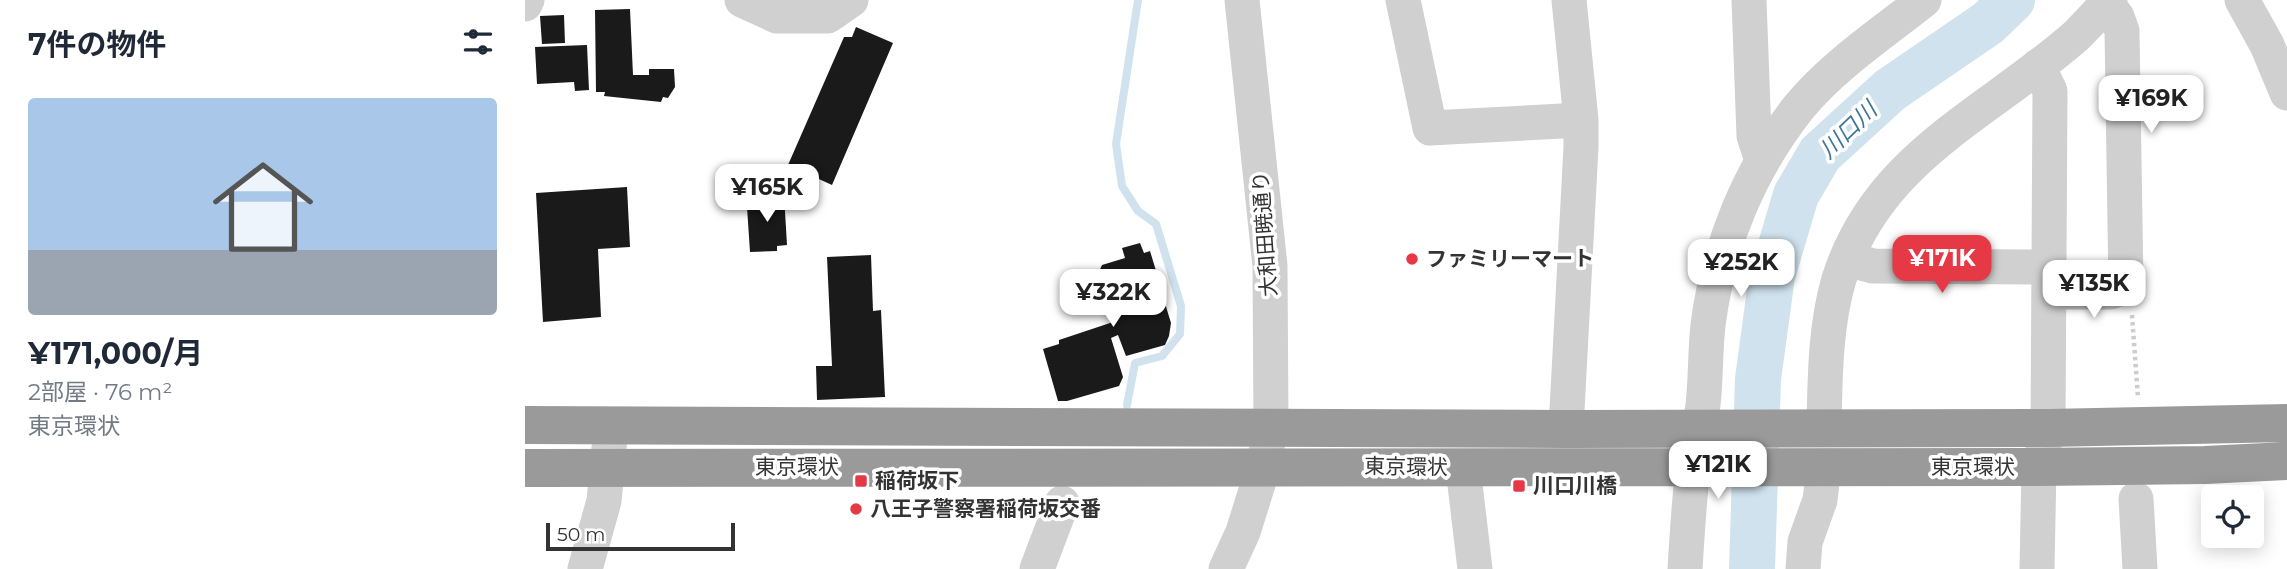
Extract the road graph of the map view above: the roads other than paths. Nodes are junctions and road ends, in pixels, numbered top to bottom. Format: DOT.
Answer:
graph roads {
  1 [pos="742,0"];
  2 [pos="851,0"];
  3 [pos="1242,0"];
  4 [pos="1403,0"];
  5 [pos="1569,0"];
  6 [pos="1749,0"];
  7 [pos="1924,0"];
  8 [pos="2242,0"];
  9 [pos="2108,1"];
  10 [pos="2277,40"];
  11 [pos="2038,66"];
  12 [pos="2287,93"];
  13 [pos="1581,120"];
  14 [pos="1762,160"];
  15 [pos="1847,259"];
  16 [pos="2049,280"];
  17 [pos="2287,423"];
  18 [pos="525,425"];
  19 [pos="611,427"];
  20 [pos="1271,427"];
  21 [pos="1704,428"];
  22 [pos="1812,428"];
  23 [pos="2048,428"];
  24 [pos="1566,429"];
  25 [pos="2287,461"];
  26 [pos="1700,467"];
  27 [pos="1811,467"];
  28 [pos="2039,467"];
  29 [pos="525,468"];
  30 [pos="608,468"];
  31 [pos="1263,468"];
  32 [pos="1462,468"];
  33 [pos="2136,499"];
  34 [pos="1062,503"];
  35 [pos="585,569"];
  36 [pos="1037,569"];
  37 [pos="1226,569"];
  38 [pos="1475,569"];
  39 [pos="1685,569"];
  40 [pos="1803,569"];
  41 [pos="2037,569"];
  42 [pos="2140,569"];
  1 -- 2 [label="street"];
  3 -- 20 [label="street, 大和田暁通り"];
  4 -- 13 [label="street"];
  5 -- 13 [label="street"];
  6 -- 14 [label="street"];
  7 -- 14 [label="street"];
  8 -- 10 [label="street"];
  9 -- 11 [label="street"];
  9 -- 16 [label="street"];
  10 -- 12 [label="street"];
  11 -- 15 [label="street"];
  11 -- 16 [label="street"];
  13 -- 24 [label="street"];
  14 -- 21 [label="street"];
  15 -- 16 [label="street"];
  15 -- 22 [label="street"];
  16 -- 23 [label="street"];
  17 -- 23 [label="highway, 東京環状"];
  18 -- 19 [label="highway, 東京環状"];
  19 -- 20 [label="highway, 東京環状"];
  19 -- 30 [label="street"];
  20 -- 24 [label="highway, 東京環状"];
  20 -- 31 [label="street, 大和田暁通り"];
  21 -- 22 [label="highway, 東京環状"];
  21 -- 24 [label="highway, 東京環状"];
  21 -- 26 [label="street"];
  22 -- 23 [label="highway, 東京環状"];
  23 -- 28 [label="street"];
  25 -- 28 [label="highway, 東京環状"];
  26 -- 27 [label="highway, 東京環状"];
  26 -- 32 [label="highway, 東京環状"];
  26 -- 39 [label="street"];
  27 -- 28 [label="highway, 東京環状"];
  27 -- 40 [label="street"];
  28 -- 41 [label="street"];
  29 -- 30 [label="highway, 東京環状"];
  30 -- 31 [label="highway, 東京環状"];
  30 -- 35 [label="street"];
  31 -- 32 [label="highway, 東京環状"];
  31 -- 37 [label="street, 大和田暁通り"];
  32 -- 38 [label="street"];
  33 -- 42 [label="street"];
  34 -- 36 [label="street"];
}
